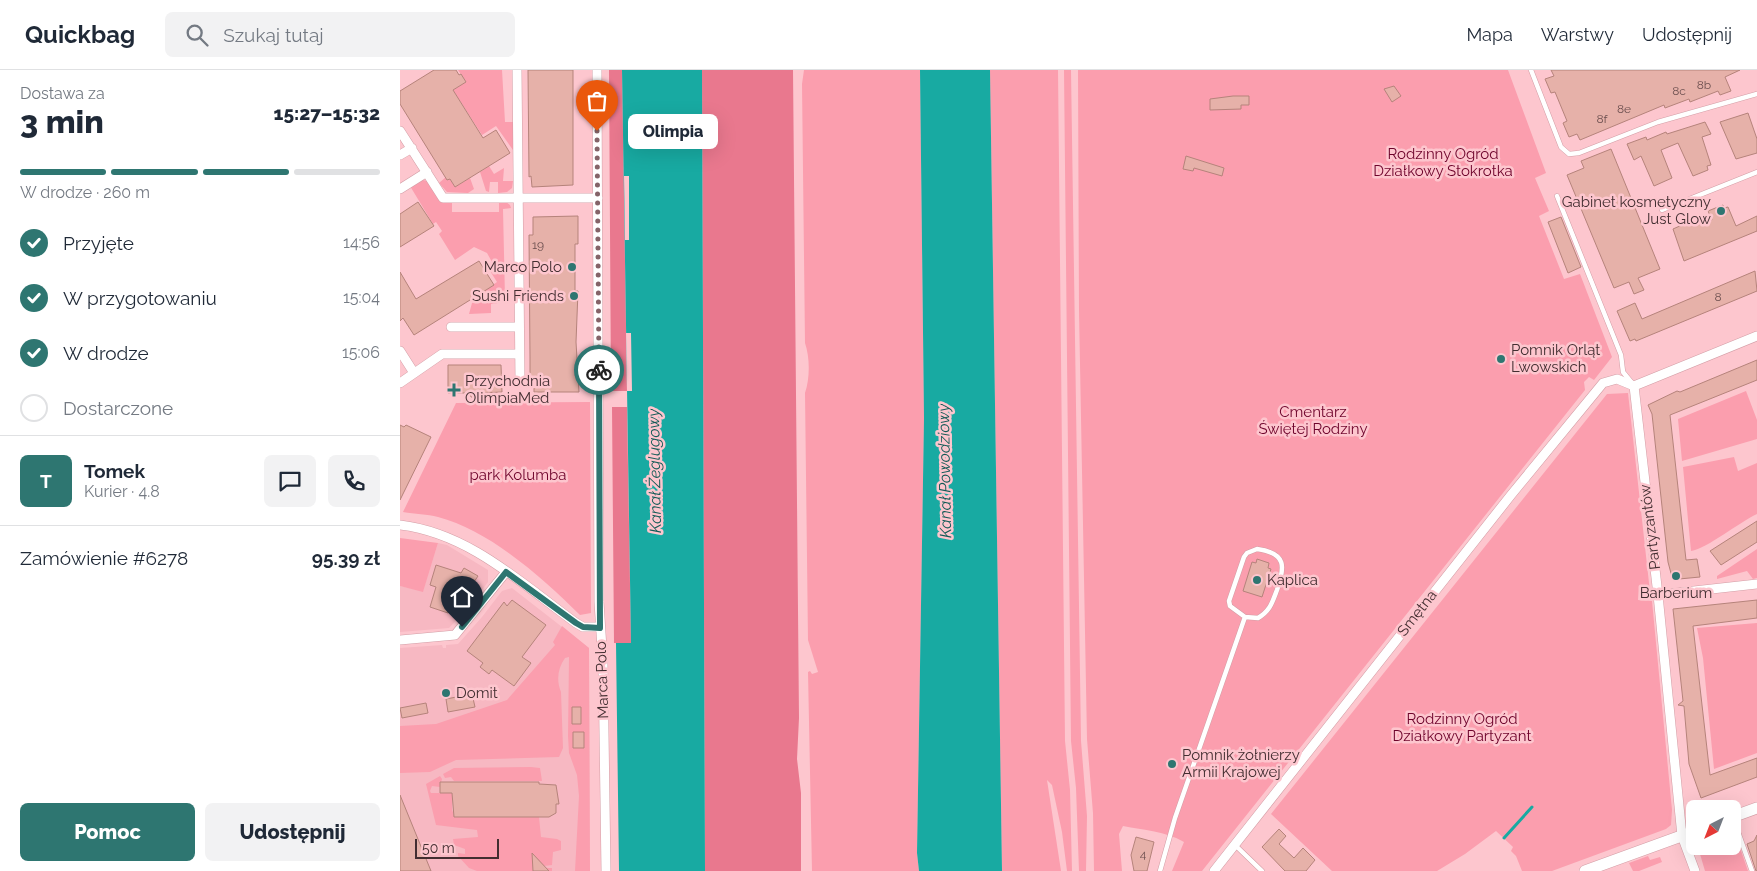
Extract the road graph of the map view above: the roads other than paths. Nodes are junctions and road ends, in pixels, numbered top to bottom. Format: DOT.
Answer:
graph roads {
  1 [pos="518,70"];
  2 [pos="597,70"];
  3 [pos="1531,70"];
  4 [pos="1757,94"];
  5 [pos="400,131"];
  6 [pos="412,148"];
  7 [pos="400,155"];
  8 [pos="427,172"];
  9 [pos="1757,172"];
  10 [pos="400,188"];
  11 [pos="1557,196"];
  12 [pos="518,198"];
  13 [pos="598,198"];
  14 [pos="1662,210"];
  15 [pos="451,327"];
  16 [pos="519,327"];
  17 [pos="1757,336"];
  18 [pos="400,351"];
  19 [pos="519,354"];
  20 [pos="414,373"];
  21 [pos="520,381"];
  22 [pos="400,382"];
  23 [pos="1634,386"];
  24 [pos="400,525"];
  25 [pos="506,572"];
  26 [pos="1757,584"];
  27 [pos="1658,595"];
  28 [pos="1244,617"];
  29 [pos="600,628"];
  30 [pos="400,640"];
  31 [pos="1757,808"];
  32 [pos="1741,814"];
  33 [pos="1686,834"];
  34 [pos="1682,836"];
  35 [pos="1741,841"];
  36 [pos="1235,845"];
  37 [pos="606,871"];
  38 [pos="1160,871"];
  39 [pos="1214,871"];
  40 [pos="1262,871"];
  41 [pos="1585,871"];
  42 [pos="1695,871"];
  43 [pos="1752,871"];
  1 -- 12 [label="street"];
  2 -- 13 [label="street, Marca Polo"];
  3 -- 4 [label="lane"];
  5 -- 6 [label="street"];
  6 -- 7 [label="street"];
  6 -- 8 [label="street"];
  8 -- 10 [label="street"];
  8 -- 12 [label="street"];
  9 -- 14 [label="lane"];
  11 -- 23 [label="lane, Partyzantów"];
  12 -- 13 [label="street"];
  12 -- 16 [label="street"];
  13 -- 29 [label="street, Marca Polo"];
  15 -- 16 [label="street"];
  16 -- 19 [label="street"];
  17 -- 23 [label="street"];
  18 -- 20 [label="street"];
  19 -- 20 [label="street"];
  19 -- 21 [label="street"];
  20 -- 22 [label="street"];
  23 -- 27 [label="street, Partyzantów"];
  23 -- 36 [label="street, Smętna"];
  24 -- 25 [label="street"];
  25 -- 29 [label="street"];
  25 -- 30 [label="street"];
  26 -- 27 [label="street"];
  27 -- 34 [label="street, Partyzantów"];
  28 -- 28 [label="lane"];
  28 -- 38 [label="lane"];
  29 -- 37 [label="street, Marca Polo"];
  31 -- 32 [label="street"];
  33 -- 34 [label="street"];
  34 -- 41 [label="street"];
  34 -- 42 [label="street, Partyzantów"];
  35 -- 43 [label="lane"];
  36 -- 39 [label="street, Smętna"];
  36 -- 40 [label="lane"];
}
